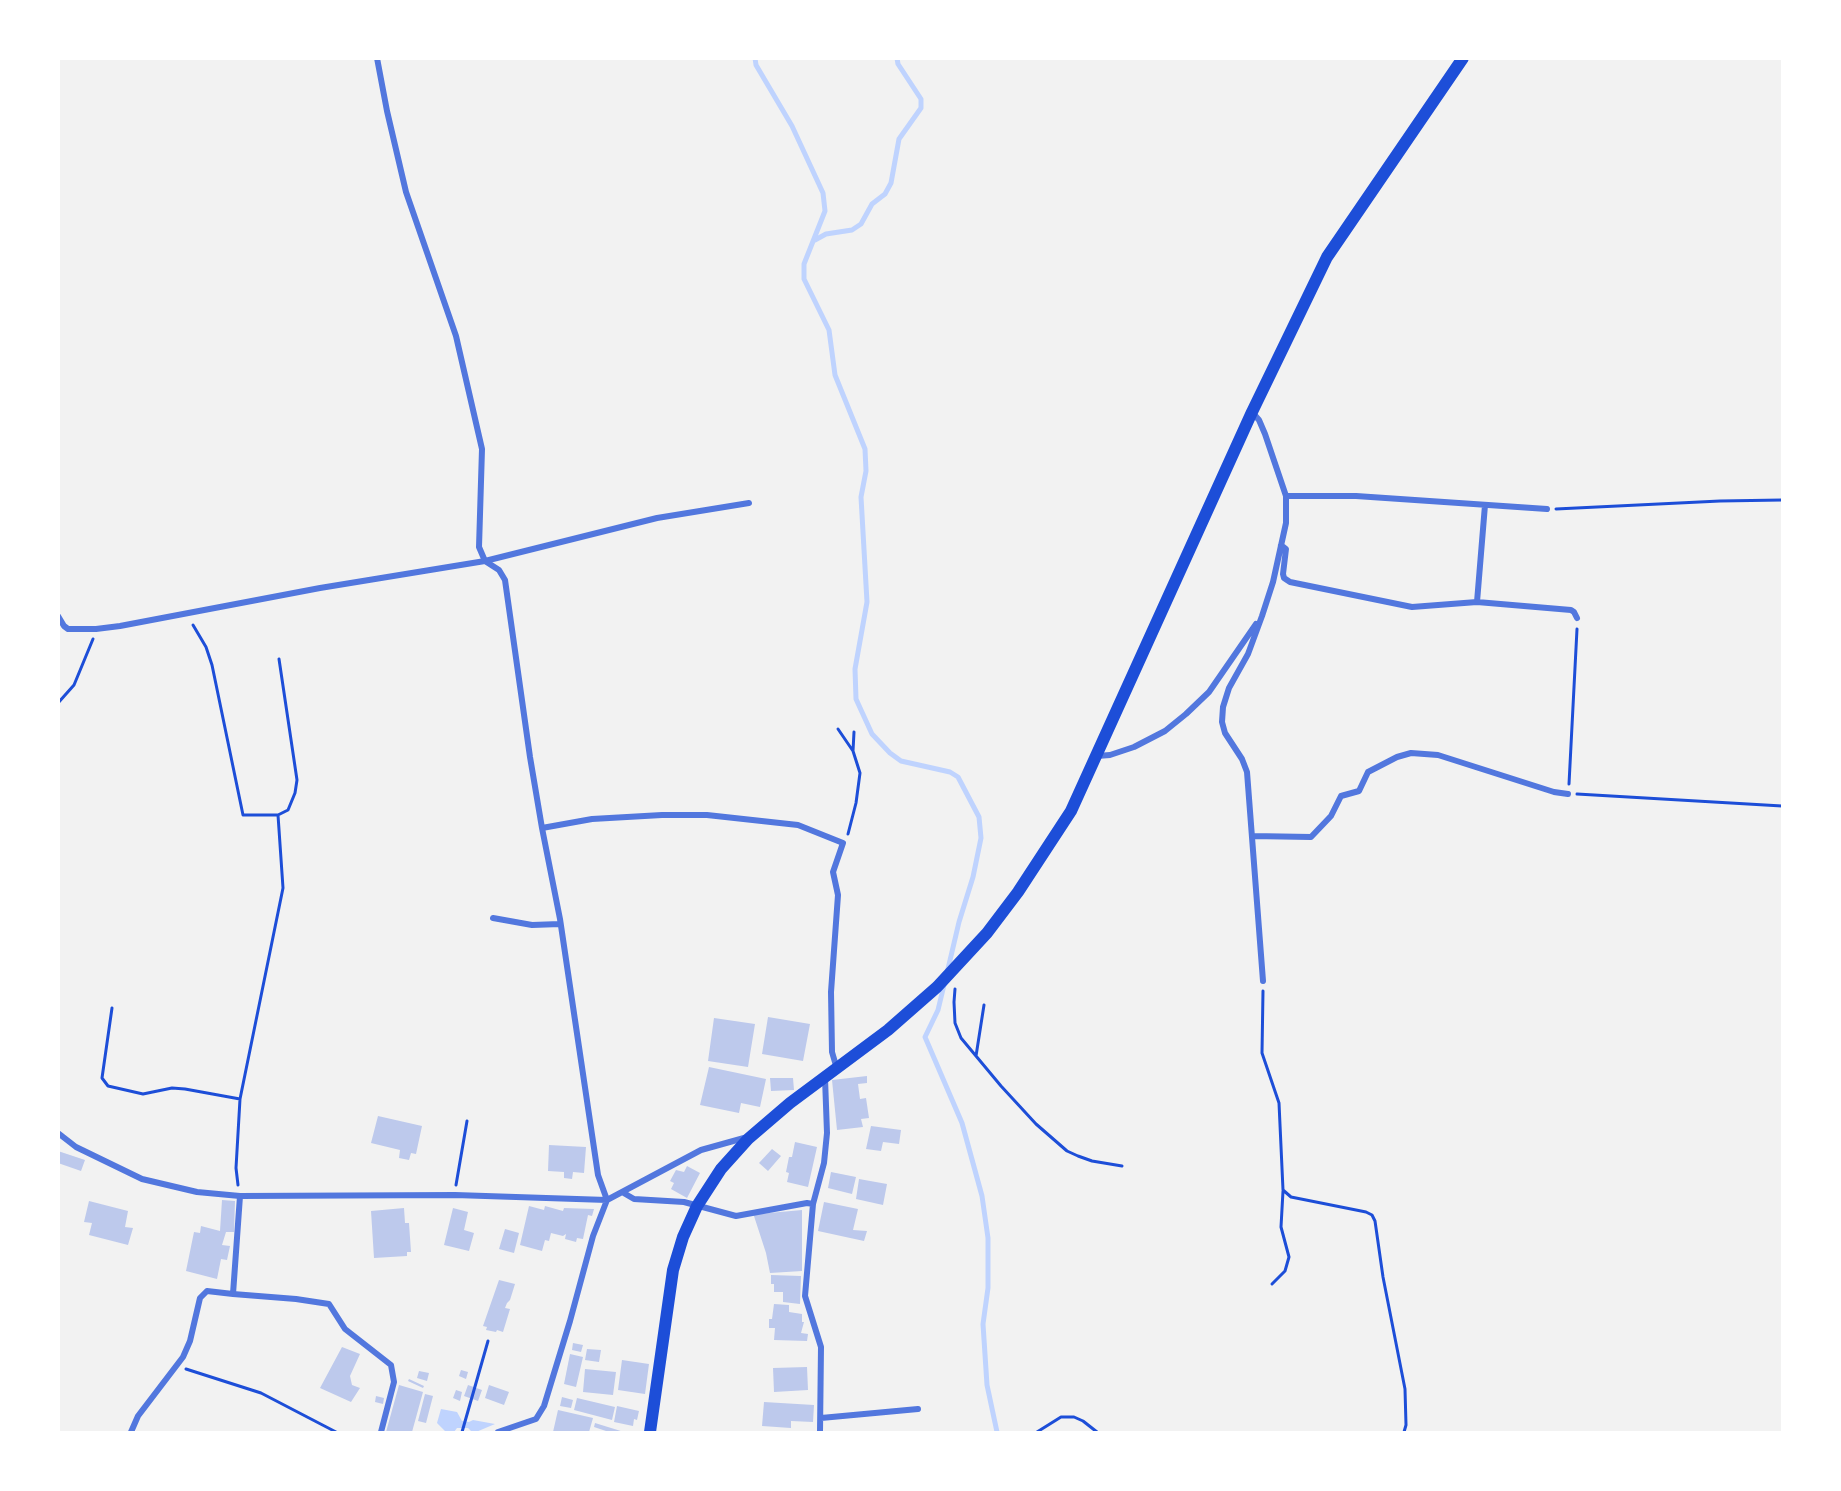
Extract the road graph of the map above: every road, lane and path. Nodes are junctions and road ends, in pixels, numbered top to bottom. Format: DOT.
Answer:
graph roads {
  1 [pos="377,58"];
  2 [pos="1463,58"];
  3 [pos="1252,412"];
  4 [pos="1286,496"];
  5 [pos="1782,500"];
  6 [pos="749,503"];
  7 [pos="1485,505"];
  8 [pos="1547,509"];
  9 [pos="1281,545"];
  10 [pos="485,561"];
  11 [pos="1477,603"];
  12 [pos="186,614"];
  13 [pos="58,616"];
  14 [pos="1262,616"];
  15 [pos="1577,618"];
  16 [pos="96,629"];
  17 [pos="279,659"];
  18 [pos="58,703"];
  19 [pos="838,729"];
  20 [pos="854,732"];
  21 [pos="853,752"];
  22 [pos="1096,756"];
  23 [pos="1568,794"];
  24 [pos="1782,806"];
  25 [pos="278,815"];
  26 [pos="542,828"];
  27 [pos="1252,836"];
  28 [pos="843,843"];
  29 [pos="493,918"];
  30 [pos="560,924"];
  31 [pos="960,962"];
  32 [pos="1263,981"];
  33 [pos="984,1005"];
  34 [pos="112,1008"];
  35 [pos="976,1057"];
  36 [pos="837,1069"];
  37 [pos="825,1078"];
  38 [pos="240,1099"];
  39 [pos="467,1121"];
  40 [pos="58,1133"];
  41 [pos="748,1139"];
  42 [pos="1122,1166"];
  43 [pos="1283,1190"];
  44 [pos="622,1192"];
  45 [pos="454,1195"];
  46 [pos="240,1196"];
  47 [pos="607,1200"];
  48 [pos="813,1204"];
  49 [pos="697,1206"];
  50 [pos="1272,1284"];
  51 [pos="233,1294"];
  52 [pos="488,1341"];
  53 [pos="177,1364"];
  54 [pos="918,1409"];
  55 [pos="821,1418"];
  56 [pos="462,1431"];
  57 [pos="131,1432"];
  58 [pos="336,1432"];
  59 [pos="381,1432"];
  60 [pos="498,1432"];
  61 [pos="650,1432"];
  62 [pos="820,1432"];
  63 [pos="1037,1432"];
  64 [pos="1097,1432"];
  65 [pos="1404,1432"];
  1 -- 10 [label="street"];
  2 -- 3 [label="main road"];
  3 -- 4 [label="street"];
  3 -- 22 [label="main road"];
  4 -- 7 [label="street"];
  4 -- 9 [label="street"];
  5 -- 8 [label="path"];
  6 -- 10 [label="street"];
  7 -- 8 [label="street"];
  7 -- 11 [label="street"];
  9 -- 11 [label="street"];
  9 -- 14 [label="street"];
  10 -- 12 [label="street"];
  10 -- 26 [label="street"];
  11 -- 15 [label="street"];
  12 -- 16 [label="street"];
  12 -- 25 [label="path"];
  13 -- 16 [label="street"];
  14 -- 22 [label="street"];
  14 -- 27 [label="street"];
  15 -- 23 [label="path"];
  16 -- 18 [label="path"];
  17 -- 25 [label="path"];
  19 -- 21 [label="path"];
  20 -- 21 [label="path"];
  21 -- 28 [label="path"];
  22 -- 31 [label="main road"];
  23 -- 24 [label="path"];
  23 -- 27 [label="street"];
  25 -- 38 [label="path"];
  26 -- 28 [label="street"];
  26 -- 30 [label="street"];
  27 -- 32 [label="street"];
  28 -- 36 [label="street"];
  29 -- 30 [label="street"];
  30 -- 47 [label="street"];
  31 -- 35 [label="path"];
  31 -- 36 [label="main road"];
  32 -- 43 [label="path"];
  33 -- 35 [label="path"];
  34 -- 38 [label="path"];
  35 -- 42 [label="path"];
  36 -- 37 [label="main road"];
  37 -- 41 [label="main road"];
  37 -- 48 [label="street"];
  38 -- 46 [label="path"];
  39 -- 45 [label="path"];
  40 -- 46 [label="street"];
  41 -- 44 [label="street"];
  41 -- 49 [label="main road"];
  43 -- 50 [label="path"];
  43 -- 65 [label="path"];
  44 -- 47 [label="street"];
  44 -- 49 [label="street"];
  45 -- 46 [label="street"];
  45 -- 47 [label="street"];
  46 -- 51 [label="street"];
  47 -- 60 [label="street"];
  48 -- 49 [label="street"];
  48 -- 55 [label="street"];
  49 -- 61 [label="main road"];
  51 -- 53 [label="street"];
  51 -- 59 [label="street"];
  52 -- 56 [label="path"];
  53 -- 57 [label="street"];
  53 -- 58 [label="path"];
  54 -- 55 [label="street"];
  55 -- 62 [label="street"];
  63 -- 64 [label="path"];
}
